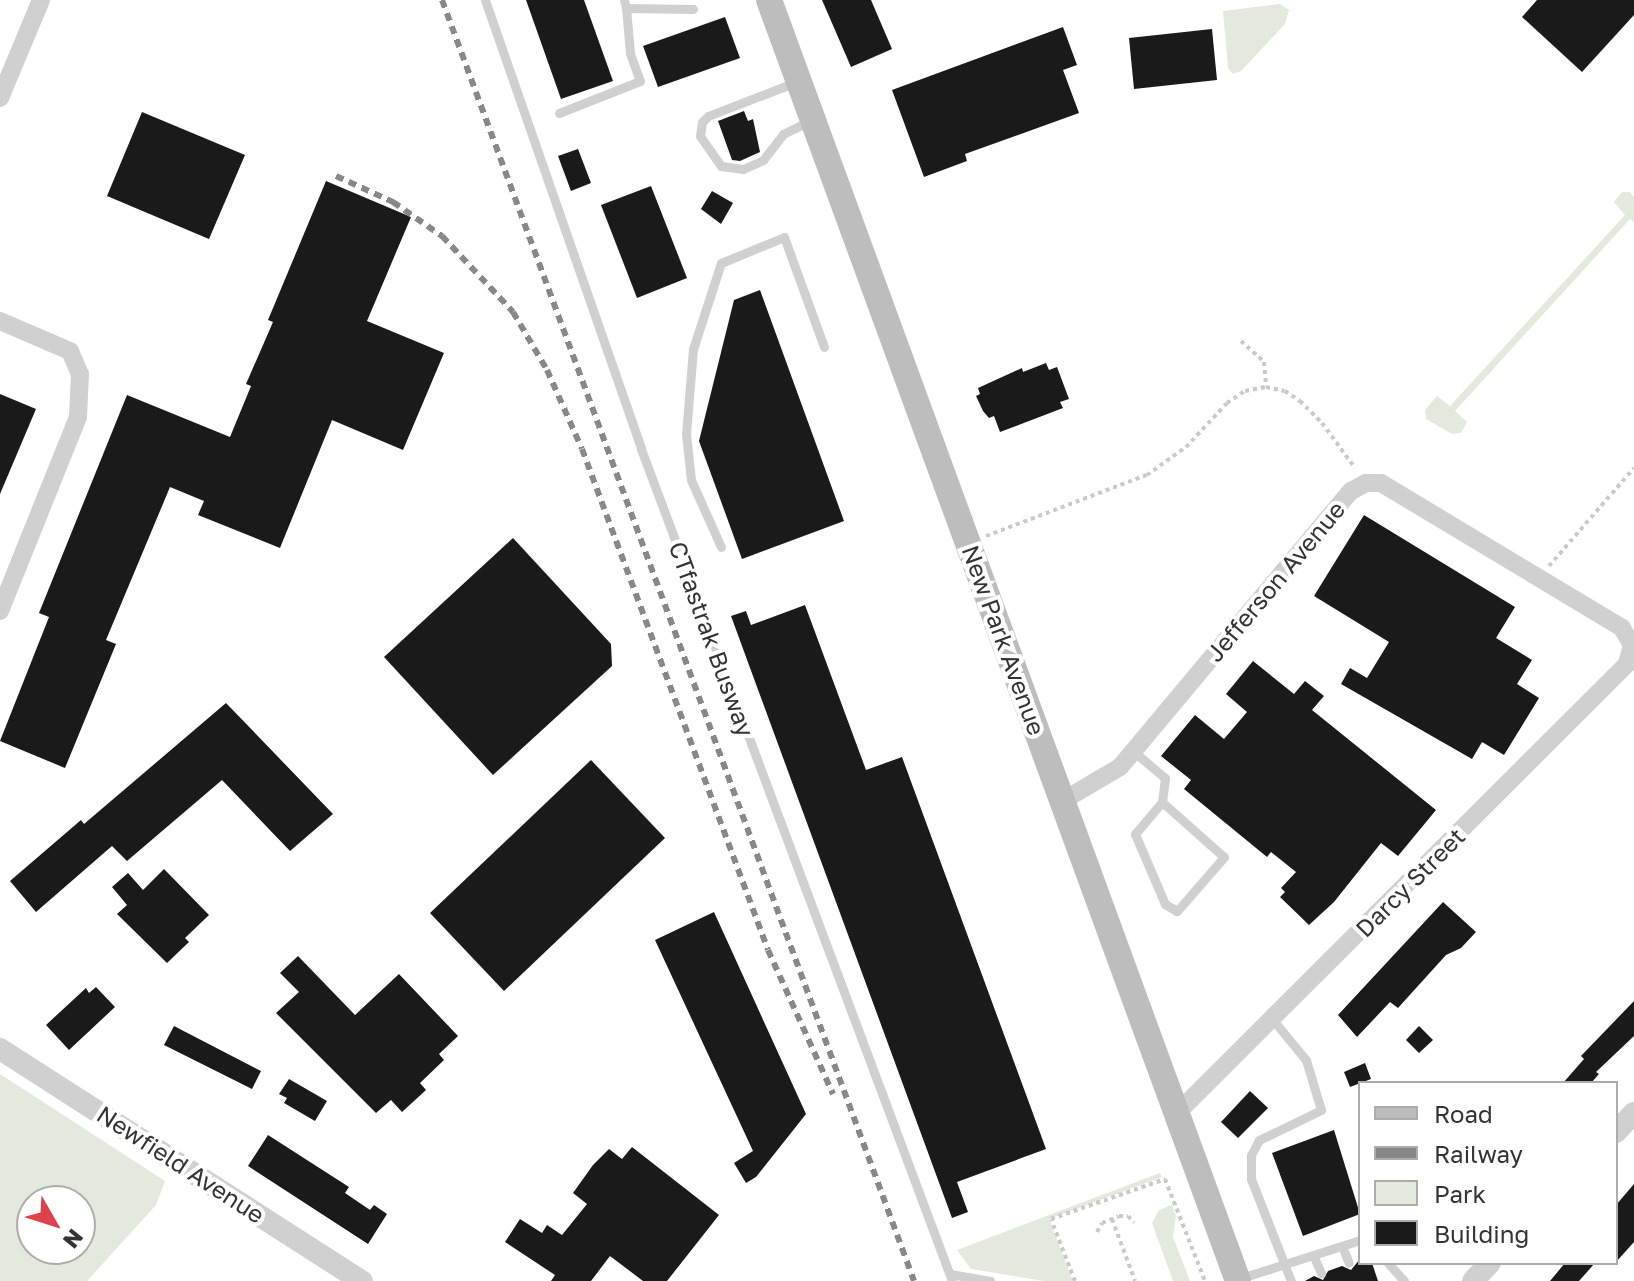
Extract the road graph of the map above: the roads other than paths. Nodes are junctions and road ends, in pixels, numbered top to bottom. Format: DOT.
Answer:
graph roads {
  1 [pos="485,0"];
  2 [pos="769,0"];
  3 [pos="34,2"];
  4 [pos="625,4"];
  5 [pos="693,9"];
  6 [pos="799,81"];
  7 [pos="0,98"];
  8 [pos="559,113"];
  9 [pos="813,120"];
  10 [pos="0,321"];
  11 [pos="824,347"];
  12 [pos="721,547"];
  13 [pos="0,611"];
  14 [pos="1632,645"];
  15 [pos="1133,751"];
  16 [pos="1064,800"];
  17 [pos="1162,802"];
  18 [pos="1273,1020"];
  19 [pos="0,1049"];
  20 [pos="1178,1112"];
  21 [pos="1634,1113"];
  22 [pos="1618,1130"];
  23 [pos="1358,1241"];
  24 [pos="1342,1246"];
  25 [pos="1313,1255"];
  26 [pos="1349,1263"];
  27 [pos="1285,1265"];
  28 [pos="1390,1265"];
  29 [pos="1488,1265"];
  30 [pos="1321,1273"];
  31 [pos="951,1278"];
  32 [pos="1238,1280"];
  33 [pos="1289,1280"];
  34 [pos="362,1281"];
  35 [pos="990,1281"];
  36 [pos="1404,1281"];
  37 [pos="1473,1281"];
  1 -- 31 [label="lane, CTfastrak Busway"];
  2 -- 6 [label="main road, New Park Avenue"];
  3 -- 7 [label="street"];
  4 -- 5 [label="lane"];
  4 -- 8 [label="lane"];
  6 -- 9 [label="main road, New Park Avenue"];
  6 -- 9 [label="lane"];
  9 -- 16 [label="main road, New Park Avenue"];
  10 -- 13 [label="street"];
  11 -- 12 [label="lane"];
  14 -- 15 [label="street, Jefferson Avenue"];
  14 -- 18 [label="street, Darcy Street"];
  15 -- 16 [label="street, Jefferson Avenue"];
  15 -- 17 [label="lane"];
  16 -- 20 [label="main road, New Park Avenue"];
  17 -- 17 [label="lane"];
  18 -- 20 [label="street, Darcy Street"];
  18 -- 27 [label="lane"];
  19 -- 34 [label="street, Newfield Avenue"];
  20 -- 32 [label="main road, New Park Avenue"];
  21 -- 22 [label="street"];
  23 -- 24 [label="lane"];
  24 -- 25 [label="lane"];
  24 -- 26 [label="lane"];
  25 -- 27 [label="lane"];
  25 -- 30 [label="lane"];
  27 -- 32 [label="lane"];
  27 -- 33 [label="lane"];
  28 -- 36 [label="lane"];
  29 -- 37 [label="street"];
  31 -- 35 [label="lane, CTfastrak Busway"];
}
